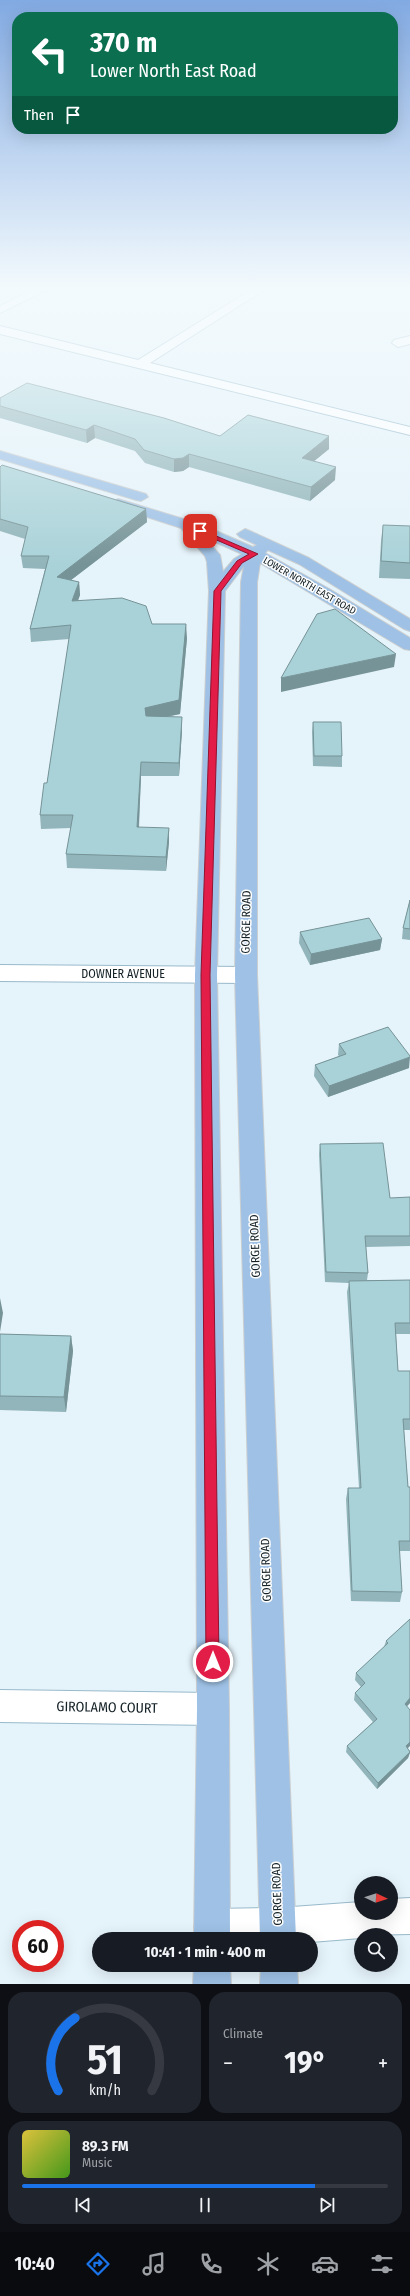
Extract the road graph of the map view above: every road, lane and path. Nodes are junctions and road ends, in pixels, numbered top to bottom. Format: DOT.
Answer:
graph roads {
  1 [pos="207,381"];
  2 [pos="410,431"];
  3 [pos="0,455"];
  4 [pos="0,468"];
  5 [pos="187,526"];
  6 [pos="269,544"];
  7 [pos="254,554"];
  8 [pos="217,591"];
  9 [pos="410,626"];
  10 [pos="410,645"];
  11 [pos="0,973"];
  12 [pos="206,975"];
  13 [pos="246,975"];
  14 [pos="0,1706"];
  15 [pos="213,1709"];
  16 [pos="410,1916"];
  17 [pos="212,1932"];
  18 [pos="278,1932"];
  19 [pos="286,1932"];
  20 [pos="212,1972"];
  21 [pos="279,1972"];
  22 [pos="212,1984"];
  23 [pos="279,1984"];
  1 -- 2 [label="street"];
  3 -- 6 [label="main road, LOWER NORTH EAST ROAD"];
  4 -- 5 [label="main road, LOWER NORTH EAST ROAD"];
  5 -- 7 [label="main road, LOWER NORTH EAST ROAD"];
  5 -- 8 [label="main road"];
  6 -- 7 [label="main road"];
  6 -- 9 [label="main road, LOWER NORTH EAST ROAD"];
  7 -- 8 [label="main road"];
  7 -- 10 [label="main road, LOWER NORTH EAST ROAD"];
  7 -- 13 [label="main road, GORGE ROAD"];
  8 -- 12 [label="main road"];
  11 -- 12 [label="street, DOWNER AVENUE"];
  12 -- 13 [label="street, DOWNER AVENUE"];
  12 -- 15 [label="main road"];
  13 -- 18 [label="main road, GORGE ROAD"];
  14 -- 15 [label="street, GIROLAMO COURT"];
  15 -- 17 [label="main road"];
  16 -- 19 [label="street"];
  20 -- 22 [label="main road"];
  21 -- 23 [label="main road"];
}
